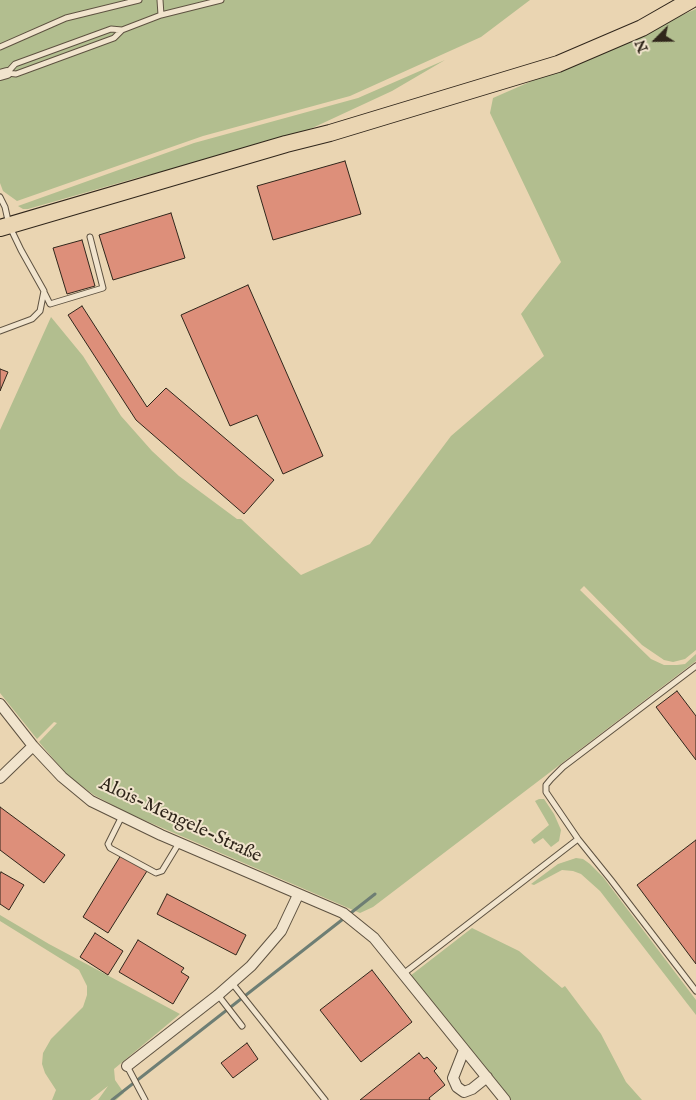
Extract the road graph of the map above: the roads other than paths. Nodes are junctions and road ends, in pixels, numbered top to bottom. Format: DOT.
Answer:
graph roads {
  1 [pos="139,0"];
  2 [pos="160,0"];
  3 [pos="221,0"];
  4 [pos="691,0"];
  5 [pos="161,15"];
  6 [pos="122,30"];
  7 [pos="0,47"];
  8 [pos="3,74"];
  9 [pos="0,197"];
  10 [pos="5,226"];
  11 [pos="90,237"];
  12 [pos="44,291"];
  13 [pos="0,332"];
  14 [pos="696,666"];
  15 [pos="0,704"];
  16 [pos="33,746"];
  17 [pos="0,778"];
  18 [pos="122,816"];
  19 [pos="578,839"];
  20 [pos="179,843"];
  21 [pos="298,895"];
  22 [pos="402,974"];
  23 [pos="232,983"];
  24 [pos="696,991"];
  25 [pos="218,995"];
  26 [pos="242,1026"];
  27 [pos="464,1050"];
  28 [pos="127,1066"];
  29 [pos="487,1077"];
  30 [pos="144,1100"];
  31 [pos="325,1100"];
  32 [pos="505,1100"];
  1 -- 7 [label="lane"];
  2 -- 5 [label="lane"];
  3 -- 5 [label="lane"];
  4 -- 10 [label="main road"];
  5 -- 6 [label="lane"];
  6 -- 8 [label="lane"];
  6 -- 8 [label="lane"];
  9 -- 10 [label="lane"];
  10 -- 12 [label="lane"];
  11 -- 12 [label="lane"];
  12 -- 13 [label="lane"];
  14 -- 19 [label="lane"];
  15 -- 16 [label="street, Alois-Mengele-Straße"];
  16 -- 17 [label="street"];
  16 -- 18 [label="street, Alois-Mengele-Straße"];
  18 -- 20 [label="street, Alois-Mengele-Straße"];
  18 -- 20 [label="lane"];
  19 -- 22 [label="lane"];
  19 -- 24 [label="lane"];
  20 -- 21 [label="street, Alois-Mengele-Straße"];
  21 -- 22 [label="street, Alois-Mengele-Straße"];
  21 -- 23 [label="street"];
  22 -- 27 [label="street, Alois-Mengele-Straße"];
  23 -- 25 [label="street"];
  23 -- 31 [label="lane"];
  25 -- 26 [label="lane"];
  25 -- 28 [label="street"];
  27 -- 29 [label="street, Alois-Mengele-Straße"];
  27 -- 29 [label="street"];
  28 -- 30 [label="lane"];
  29 -- 32 [label="street, Alois-Mengele-Straße"];
}
